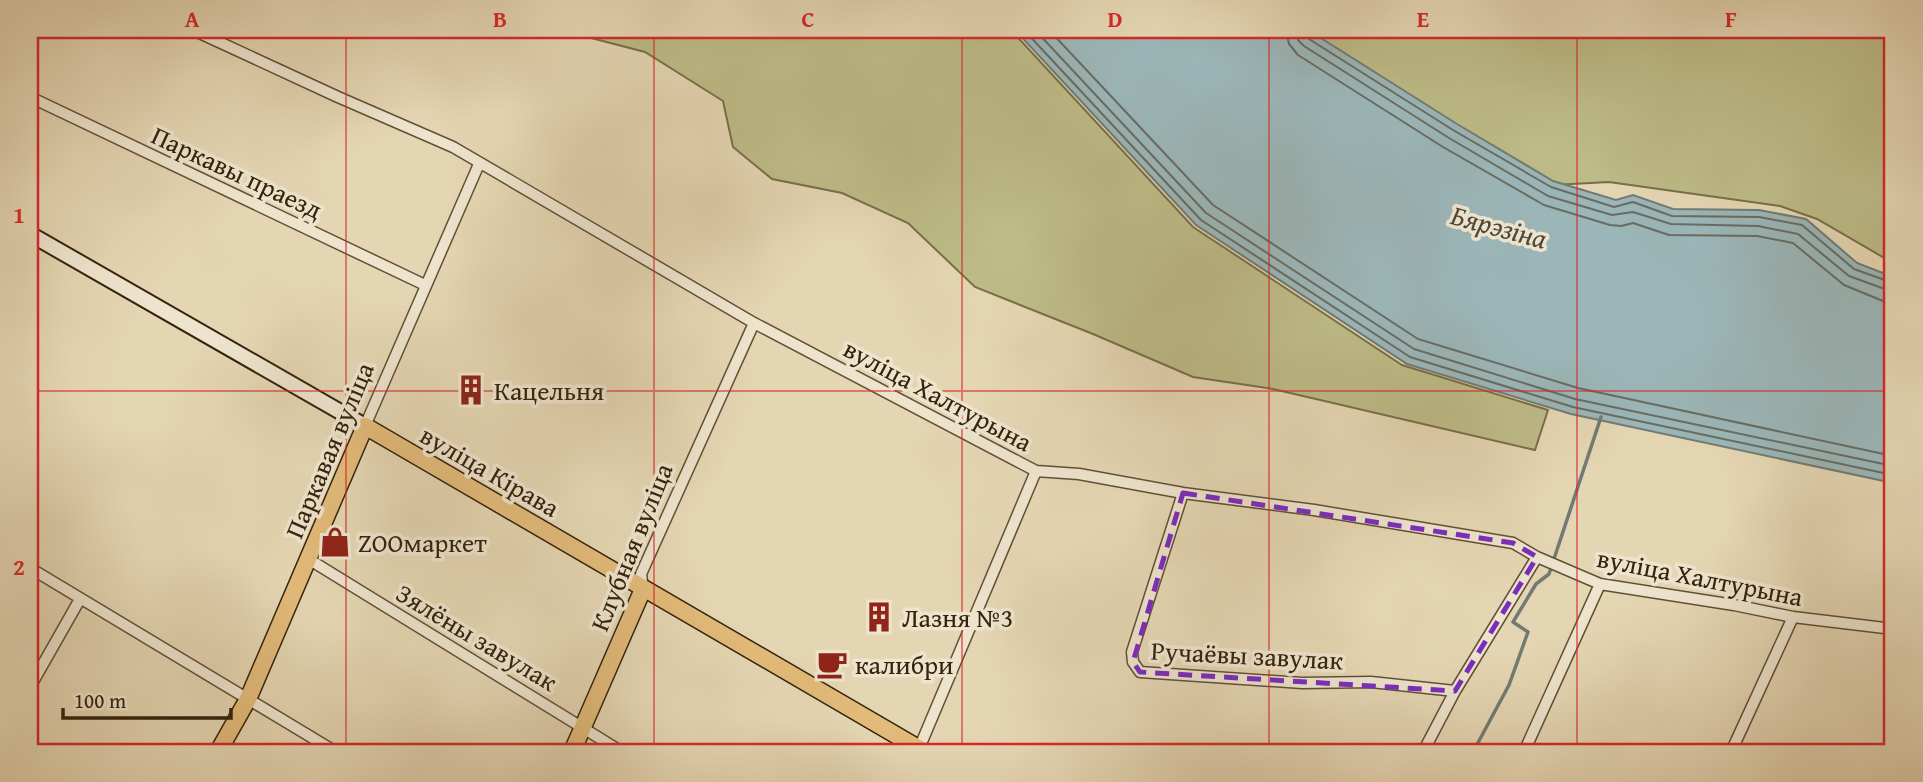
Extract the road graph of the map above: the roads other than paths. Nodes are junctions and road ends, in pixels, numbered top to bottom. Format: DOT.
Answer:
graph roads {
  1 [pos="193,30"];
  2 [pos="30,97"];
  3 [pos="479,164"];
  4 [pos="30,234"];
  5 [pos="425,285"];
  6 [pos="754,323"];
  7 [pos="365,426"];
  8 [pos="1036,471"];
  9 [pos="1183,494"];
  10 [pos="310,559"];
  11 [pos="1541,559"];
  12 [pos="30,568"];
  13 [pos="1600,584"];
  14 [pos="643,589"];
  15 [pos="80,599"];
  16 [pos="1793,617"];
  17 [pos="1893,629"];
  18 [pos="30,687"];
  19 [pos="1455,691"];
  20 [pos="248,699"];
  21 [pos="583,727"];
  22 [pos="921,751"];
  23 [pos="218,752"];
  24 [pos="336,752"];
  25 [pos="572,752"];
  26 [pos="622,752"];
  27 [pos="1423,752"];
  28 [pos="1524,752"];
  29 [pos="1731,752"];
  1 -- 3 [label="street, вуліца Халтурына"];
  2 -- 5 [label="street, Паркавы праезд"];
  3 -- 5 [label="street, Паркавая вуліца"];
  3 -- 6 [label="street, вуліца Халтурына"];
  4 -- 7 [label="main road, вуліца Кірава"];
  5 -- 7 [label="street, Паркавая вуліца"];
  6 -- 8 [label="street, вуліца Халтурына"];
  6 -- 14 [label="street, Клубная вуліца"];
  7 -- 10 [label="main road, Паркавая вуліца"];
  7 -- 14 [label="main road, вуліца Кірава"];
  8 -- 9 [label="street, вуліца Халтурына"];
  8 -- 22 [label="street"];
  9 -- 11 [label="street, вуліца Халтурына"];
  9 -- 19 [label="street, Ручаёвы завулак"];
  10 -- 20 [label="main road, Паркавая вуліца"];
  10 -- 21 [label="street, Зялёны завулак"];
  11 -- 13 [label="street, вуліца Халтурына"];
  11 -- 19 [label="street"];
  12 -- 15 [label="street"];
  13 -- 16 [label="street, вуліца Халтурына"];
  13 -- 28 [label="street"];
  14 -- 21 [label="main road, Клубная вуліца"];
  14 -- 22 [label="main road, вуліца Кірава"];
  15 -- 18 [label="street"];
  15 -- 20 [label="street"];
  16 -- 17 [label="street, вуліца Халтурына"];
  16 -- 29 [label="street"];
  19 -- 27 [label="street"];
  20 -- 23 [label="main road, Паркавая вуліца"];
  20 -- 24 [label="street"];
  21 -- 25 [label="main road, Клубная вуліца"];
  21 -- 26 [label="street, Зялёны завулак"];
}
